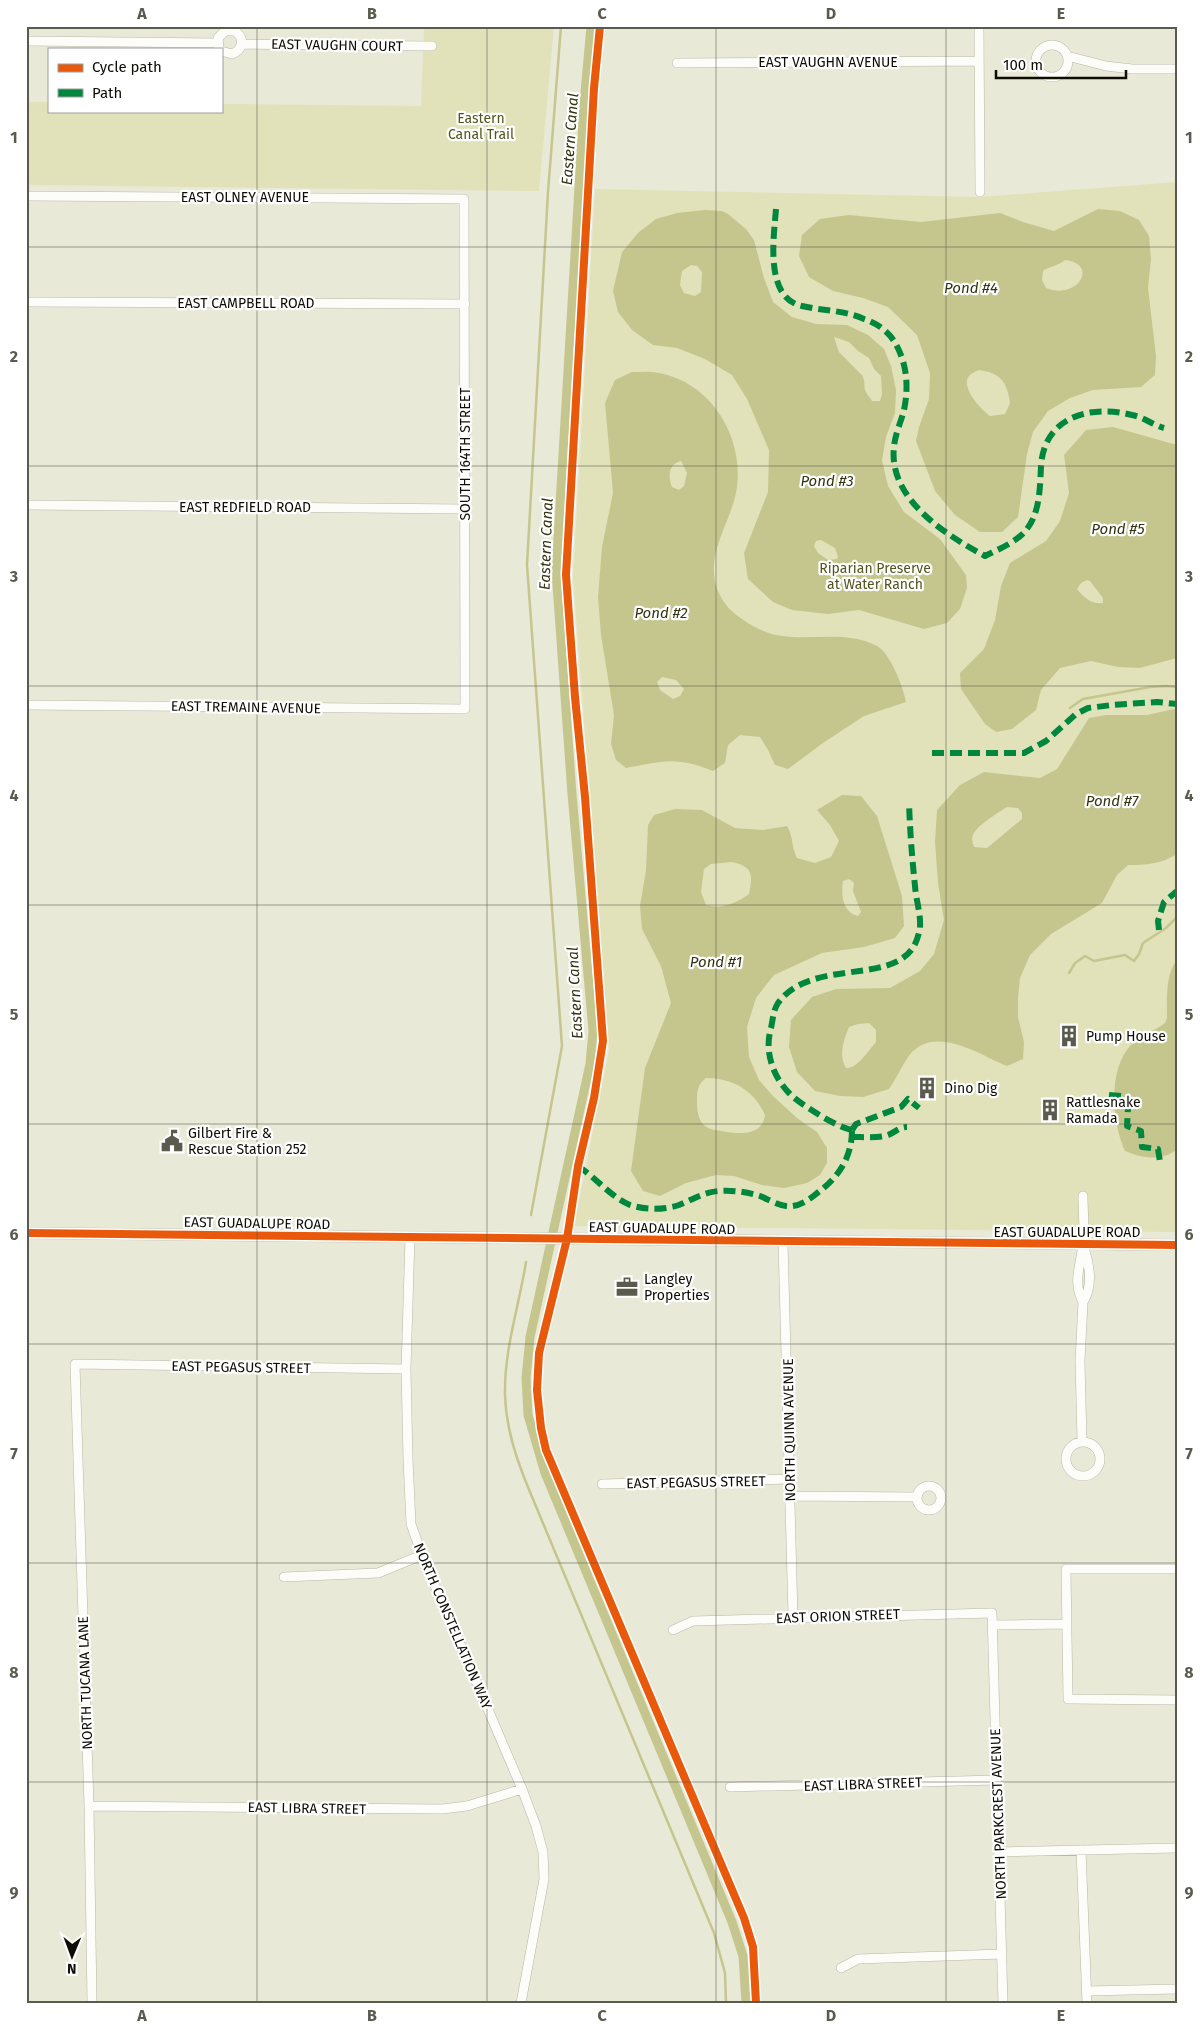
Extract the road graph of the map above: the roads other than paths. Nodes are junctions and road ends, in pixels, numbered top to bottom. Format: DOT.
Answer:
graph roads {
  1 [pos="979,26"];
  2 [pos="227,28"];
  3 [pos="26,42"];
  4 [pos="242,44"];
  5 [pos="432,46"];
  6 [pos="219,48"];
  7 [pos="222,50"];
  8 [pos="1067,56"];
  9 [pos="979,61"];
  10 [pos="678,63"];
  11 [pos="1177,69"];
  12 [pos="980,192"];
  13 [pos="26,196"];
  14 [pos="464,199"];
  15 [pos="26,302"];
  16 [pos="465,304"];
  17 [pos="26,506"];
  18 [pos="465,509"];
  19 [pos="26,705"];
  20 [pos="466,709"];
  21 [pos="1083,1196"];
  22 [pos="26,1233"];
  23 [pos="410,1237"];
  24 [pos="783,1242"];
  25 [pos="1083,1245"];
  26 [pos="1177,1245"];
  27 [pos="75,1364"];
  28 [pos="406,1369"];
  29 [pos="1082,1442"];
  30 [pos="790,1479"];
  31 [pos="602,1484"];
  32 [pos="790,1496"];
  33 [pos="917,1498"];
  34 [pos="422,1555"];
  35 [pos="1177,1569"];
  36 [pos="284,1577"];
  37 [pos="793,1617"];
  38 [pos="1066,1624"];
  39 [pos="993,1625"];
  40 [pos="673,1630"];
  41 [pos="1177,1700"];
  42 [pos="996,1780"];
  43 [pos="730,1787"];
  44 [pos="522,1789"];
  45 [pos="89,1806"];
  46 [pos="1177,1848"];
  47 [pos="1081,1850"];
  48 [pos="999,1852"];
  49 [pos="1002,1954"];
  50 [pos="841,1968"];
  51 [pos="1177,1989"];
  52 [pos="1087,1991"];
  53 [pos="92,2003"];
  54 [pos="521,2003"];
  55 [pos="1003,2003"];
  56 [pos="1087,2003"];
  1 -- 9 [label="street"];
  2 -- 4 [label="street"];
  2 -- 6 [label="street"];
  3 -- 6 [label="street"];
  4 -- 5 [label="street, EAST VAUGHN COURT"];
  4 -- 7 [label="street"];
  8 -- 11 [label="street"];
  9 -- 10 [label="street, EAST VAUGHN AVENUE"];
  9 -- 12 [label="street"];
  13 -- 14 [label="street, EAST OLNEY AVENUE"];
  14 -- 16 [label="street, SOUTH 164TH STREET"];
  15 -- 16 [label="street, EAST CAMPBELL ROAD"];
  16 -- 18 [label="street, SOUTH 164TH STREET"];
  17 -- 18 [label="street, EAST REDFIELD ROAD"];
  18 -- 20 [label="street, SOUTH 164TH STREET"];
  19 -- 20 [label="street, EAST TREMAINE AVENUE"];
  21 -- 25 [label="street"];
  22 -- 23 [label="main road, EAST GUADALUPE ROAD"];
  23 -- 24 [label="main road, EAST GUADALUPE ROAD"];
  23 -- 28 [label="street, NORTH CONSTELLATION WAY"];
  24 -- 25 [label="main road, EAST GUADALUPE ROAD"];
  24 -- 30 [label="street, NORTH QUINN AVENUE"];
  25 -- 26 [label="main road, EAST GUADALUPE ROAD"];
  25 -- 29 [label="street"];
  27 -- 28 [label="street, EAST PEGASUS STREET"];
  27 -- 45 [label="street, NORTH TUCANA LANE"];
  28 -- 34 [label="street, NORTH CONSTELLATION WAY"];
  30 -- 31 [label="street, EAST PEGASUS STREET"];
  30 -- 32 [label="street, NORTH QUINN AVENUE"];
  32 -- 33 [label="street"];
  32 -- 37 [label="street, NORTH QUINN AVENUE"];
  34 -- 36 [label="street"];
  34 -- 44 [label="street, NORTH CONSTELLATION WAY"];
  35 -- 38 [label="street"];
  37 -- 39 [label="street, EAST ORION STREET"];
  37 -- 40 [label="street, EAST ORION STREET"];
  38 -- 39 [label="street"];
  38 -- 41 [label="street"];
  39 -- 42 [label="street, NORTH PARKCREST AVENUE"];
  42 -- 43 [label="street, EAST LIBRA STREET"];
  42 -- 48 [label="street, NORTH PARKCREST AVENUE"];
  44 -- 45 [label="street, EAST LIBRA STREET"];
  44 -- 54 [label="street, NORTH CONSTELLATION WAY"];
  45 -- 53 [label="street, NORTH TUCANA LANE"];
  46 -- 47 [label="street"];
  47 -- 48 [label="street"];
  47 -- 52 [label="street"];
  48 -- 49 [label="street, NORTH PARKCREST AVENUE"];
  49 -- 50 [label="street"];
  49 -- 55 [label="street, NORTH PARKCREST AVENUE"];
  51 -- 52 [label="street"];
  52 -- 56 [label="street"];
}
